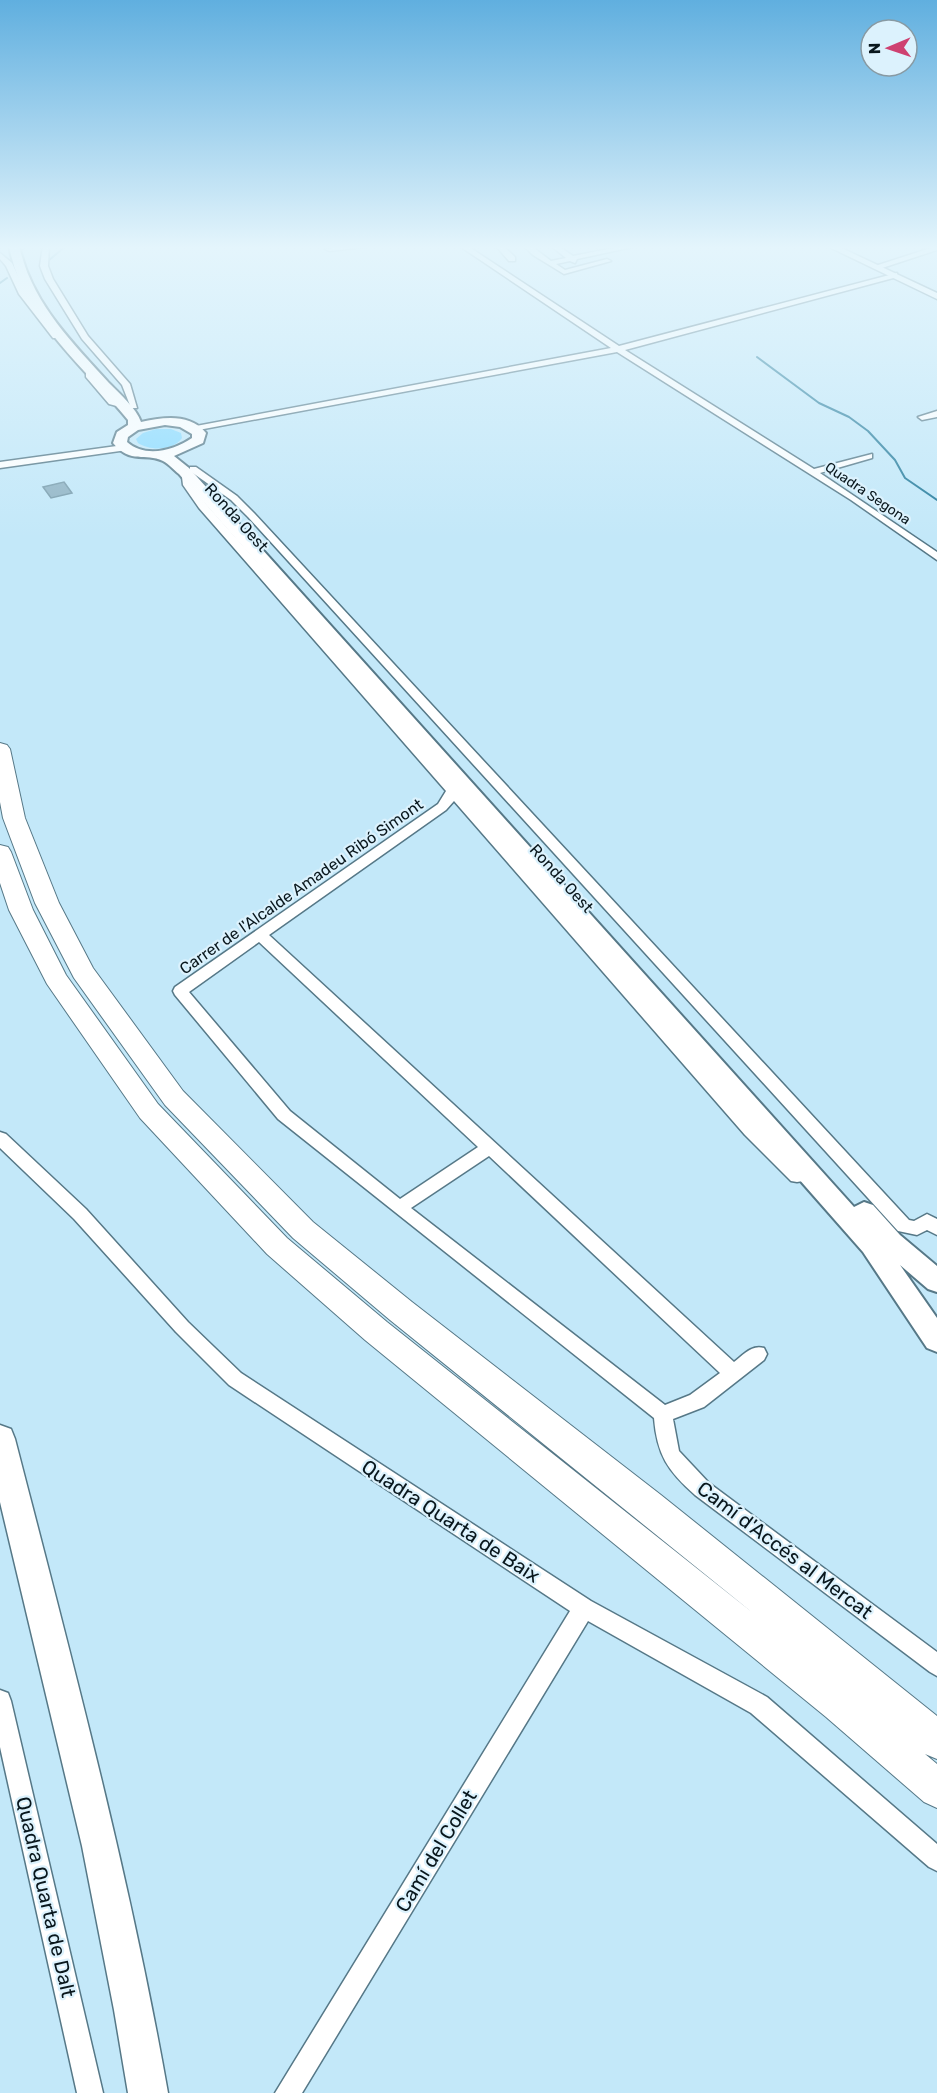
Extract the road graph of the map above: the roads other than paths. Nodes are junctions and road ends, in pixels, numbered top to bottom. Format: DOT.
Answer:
graph roads {
  1 [pos="61,343"];
  2 [pos="70,343"];
  3 [pos="91,343"];
  4 [pos="608,343"];
  5 [pos="642,343"];
  6 [pos="618,349"];
  7 [pos="130,406"];
  8 [pos="937,414"];
  9 [pos="922,417"];
  10 [pos="150,422"];
  11 [pos="134,427"];
  12 [pos="198,431"];
  13 [pos="117,446"];
  14 [pos="158,455"];
  15 [pos="869,456"];
  16 [pos="186,464"];
  17 [pos="0,465"];
  18 [pos="812,472"];
  19 [pos="937,557"];
  20 [pos="0,749"];
  21 [pos="452,791"];
  22 [pos="442,807"];
  23 [pos="469,809"];
  24 [pos="0,852"];
  25 [pos="260,935"];
  26 [pos="0,1138"];
  27 [pos="489,1148"];
  28 [pos="399,1208"];
  29 [pos="934,1219"];
  30 [pos="872,1245"];
  31 [pos="937,1281"];
  32 [pos="937,1340"];
  33 [pos="758,1354"];
  34 [pos="733,1373"];
  35 [pos="663,1414"];
  36 [pos="0,1439"];
  37 [pos="584,1608"];
  38 [pos="937,1665"];
  39 [pos="0,1701"];
  40 [pos="937,1740"];
  41 [pos="937,1789"];
  42 [pos="937,1859"];
  43 [pos="90,2093"];
  44 [pos="148,2093"];
  45 [pos="288,2093"];
  1 -- 7 [label="street"];
  2 -- 7 [label="main road"];
  3 -- 7 [label="street"];
  4 -- 6 [label="street, Quadra Segona"];
  5 -- 6 [label="street"];
  6 -- 12 [label="street"];
  6 -- 18 [label="street, Quadra Segona"];
  7 -- 10 [label="main road"];
  7 -- 11 [label="main road"];
  8 -- 9 [label="street"];
  10 -- 11 [label="main road"];
  10 -- 12 [label="main road"];
  11 -- 13 [label="main road"];
  12 -- 16 [label="main road"];
  13 -- 14 [label="main road"];
  13 -- 17 [label="street"];
  14 -- 16 [label="main road"];
  14 -- 16 [label="main road, Ronda Oest"];
  15 -- 18 [label="street, Quadra Segona"];
  16 -- 21 [label="street, Ronda Oest"];
  16 -- 29 [label="street, Ronda Oest"];
  16 -- 30 [label="main road, Ronda Oest"];
  16 -- 31 [label="main road, Ronda Oest"];
  18 -- 19 [label="street, Quadra Segona"];
  20 -- 40 [label="highway"];
  21 -- 22 [label="street, Carrer de l'Alcalde Amadeu Ribó Simont"];
  21 -- 23 [label="street, Ronda Oest"];
  22 -- 23 [label="street, Carrer de l'Alcalde Amadeu Ribó Simont"];
  22 -- 25 [label="street, Carrer de l'Alcalde Amadeu Ribó Simont"];
  23 -- 30 [label="street, Ronda Oest"];
  24 -- 41 [label="highway"];
  25 -- 27 [label="street"];
  25 -- 28 [label="street, Carrer de l'Alcalde Amadeu Ribó Simont"];
  26 -- 37 [label="street, Quadra Quarta de Baix"];
  27 -- 28 [label="street"];
  27 -- 34 [label="street"];
  28 -- 35 [label="street"];
  30 -- 32 [label="main road, Ronda Oest"];
  33 -- 34 [label="street"];
  34 -- 35 [label="street"];
  35 -- 38 [label="street, Camí d'Accés al Mercat"];
  36 -- 44 [label="highway"];
  37 -- 42 [label="street, Quadra Quarta de Baix"];
  37 -- 45 [label="street, Camí del Collet"];
  39 -- 43 [label="street, Quadra Quarta de Dalt"];
}
